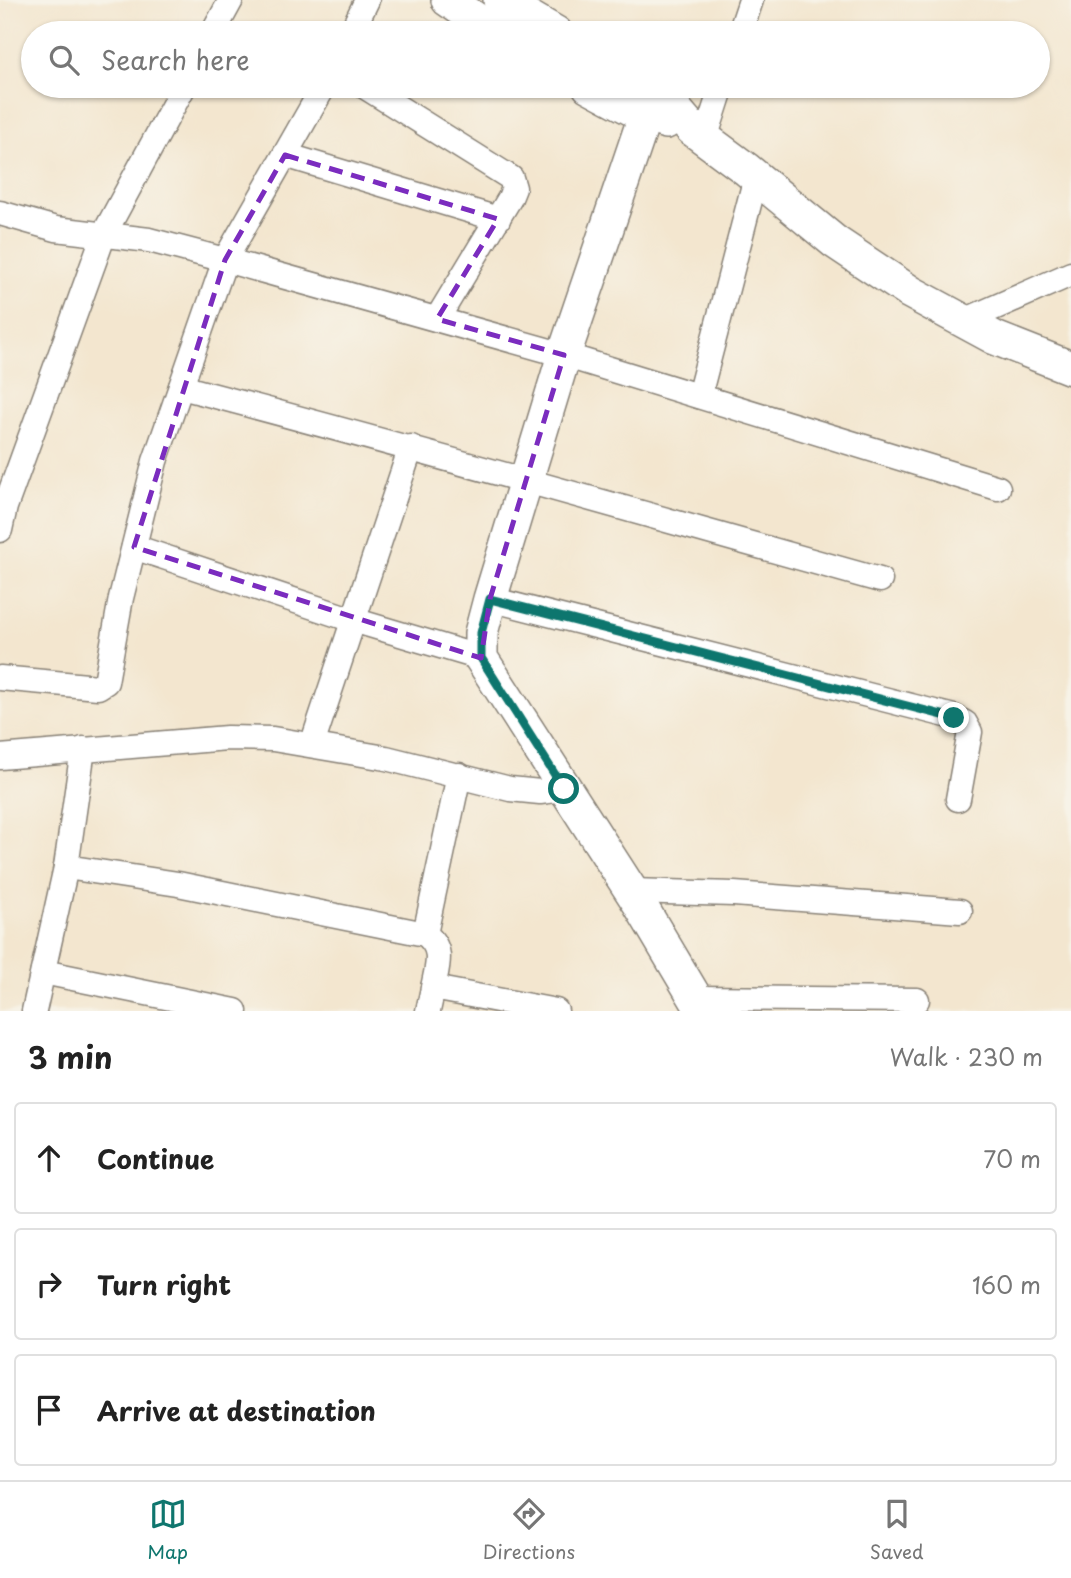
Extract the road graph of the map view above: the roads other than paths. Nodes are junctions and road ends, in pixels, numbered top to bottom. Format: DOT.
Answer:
graph roads {
  1 [pos="231,0"];
  2 [pos="367,0"];
  3 [pos="449,0"];
  4 [pos="500,0"];
  5 [pos="751,0"];
  6 [pos="220,21"];
  7 [pos="357,21"];
  8 [pos="479,21"];
  9 [pos="536,21"];
  10 [pos="744,21"];
  11 [pos="178,98"];
  12 [pos="317,98"];
  13 [pos="382,98"];
  14 [pos="666,98"];
  15 [pos="716,98"];
  16 [pos="645,101"];
  17 [pos="698,134"];
  18 [pos="285,155"];
  19 [pos="756,177"];
  20 [pos="0,213"];
  21 [pos="498,219"];
  22 [pos="104,234"];
  23 [pos="225,260"];
  24 [pos="1071,274"];
  25 [pos="437,319"];
  26 [pos="964,321"];
  27 [pos="564,355"];
  28 [pos="1071,368"];
  29 [pos="181,387"];
  30 [pos="699,396"];
  31 [pos="411,447"];
  32 [pos="527,482"];
  33 [pos="998,488"];
  34 [pos="2,515"];
  35 [pos="134,547"];
  36 [pos="880,580"];
  37 [pos="490,599"];
  38 [pos="353,620"];
  39 [pos="481,658"];
  40 [pos="0,678"];
  41 [pos="312,746"];
  42 [pos="83,749"];
  43 [pos="0,757"];
  44 [pos="459,775"];
  45 [pos="564,789"];
  46 [pos="958,799"];
  47 [pos="66,867"];
  48 [pos="631,891"];
  49 [pos="960,911"];
  50 [pos="425,934"];
  51 [pos="43,972"];
  52 [pos="430,1000"];
  53 [pos="917,1000"];
  54 [pos="700,1004"];
  55 [pos="34,1011"];
  56 [pos="235,1011"];
  57 [pos="556,1011"];
  1 -- 6 [label="street"];
  2 -- 7 [label="street"];
  3 -- 8 [label="main road"];
  4 -- 9 [label="main road"];
  5 -- 10 [label="street"];
  11 -- 22 [label="street"];
  12 -- 18 [label="street"];
  13 -- 21 [label="street"];
  14 -- 17 [label="main road"];
  15 -- 17 [label="street"];
  16 -- 27 [label="main road"];
  17 -- 19 [label="main road"];
  18 -- 21 [label="street"];
  18 -- 23 [label="street"];
  19 -- 26 [label="main road"];
  19 -- 30 [label="street"];
  20 -- 22 [label="street"];
  21 -- 25 [label="street"];
  22 -- 23 [label="street"];
  22 -- 34 [label="street"];
  23 -- 25 [label="street"];
  23 -- 29 [label="street"];
  24 -- 26 [label="street"];
  25 -- 27 [label="street"];
  26 -- 28 [label="main road"];
  27 -- 30 [label="street"];
  27 -- 32 [label="main road"];
  29 -- 31 [label="street"];
  29 -- 35 [label="street"];
  30 -- 33 [label="street"];
  31 -- 32 [label="street"];
  31 -- 38 [label="street"];
  32 -- 36 [label="street"];
  32 -- 37 [label="main road"];
  35 -- 38 [label="street"];
  35 -- 40 [label="street"];
  37 -- 39 [label="main road"];
  37 -- 46 [label="street"];
  38 -- 39 [label="street"];
  38 -- 41 [label="street"];
  39 -- 45 [label="main road"];
  41 -- 42 [label="street"];
  41 -- 44 [label="street"];
  42 -- 43 [label="street"];
  42 -- 47 [label="street"];
  44 -- 45 [label="street"];
  44 -- 50 [label="street"];
  45 -- 48 [label="main road"];
  47 -- 50 [label="street"];
  47 -- 51 [label="street"];
  48 -- 49 [label="street"];
  48 -- 54 [label="main road"];
  50 -- 52 [label="street"];
  51 -- 55 [label="street"];
  51 -- 56 [label="street"];
  52 -- 57 [label="street"];
  53 -- 54 [label="street"];
}
